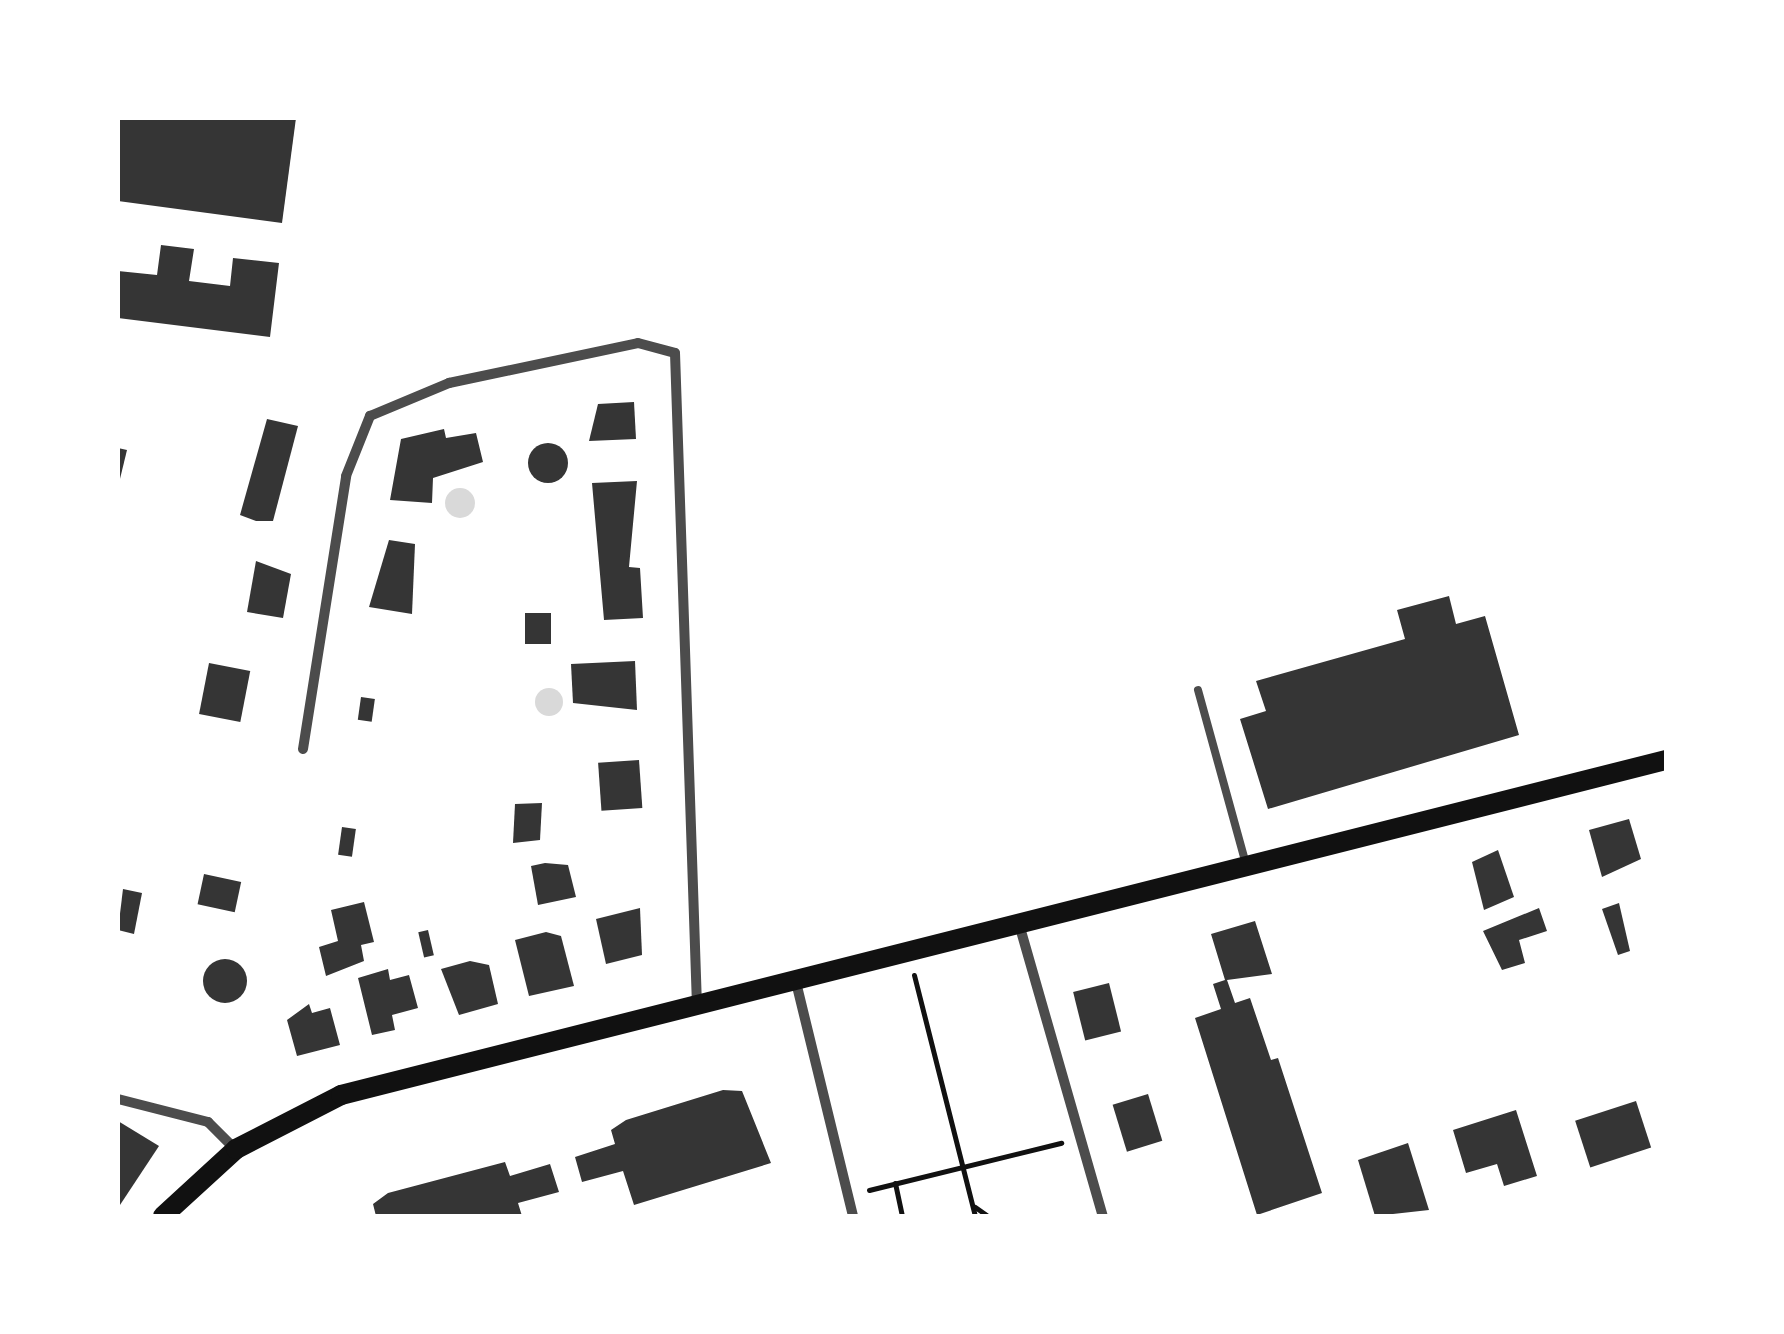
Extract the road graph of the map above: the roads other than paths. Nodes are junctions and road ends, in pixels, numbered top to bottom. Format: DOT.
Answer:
graph roads {
  1 [pos="1198,690"];
  2 [pos="303,749"];
  3 [pos="1666,760"];
  4 [pos="1245,861"];
  5 [pos="1017,919"];
  6 [pos="795,977"];
  7 [pos="696,1006"];
  8 [pos="118,1099"];
  9 [pos="236,1149"];
  10 [pos="163,1216"];
  11 [pos="853,1216"];
  12 [pos="1102,1216"];
  1 -- 4 [label="lane"];
  2 -- 7 [label="street"];
  3 -- 4 [label="main road"];
  4 -- 5 [label="main road"];
  5 -- 6 [label="main road"];
  5 -- 12 [label="street"];
  6 -- 7 [label="main road"];
  6 -- 11 [label="street"];
  7 -- 9 [label="main road"];
  8 -- 9 [label="street"];
  9 -- 10 [label="main road"];
}
